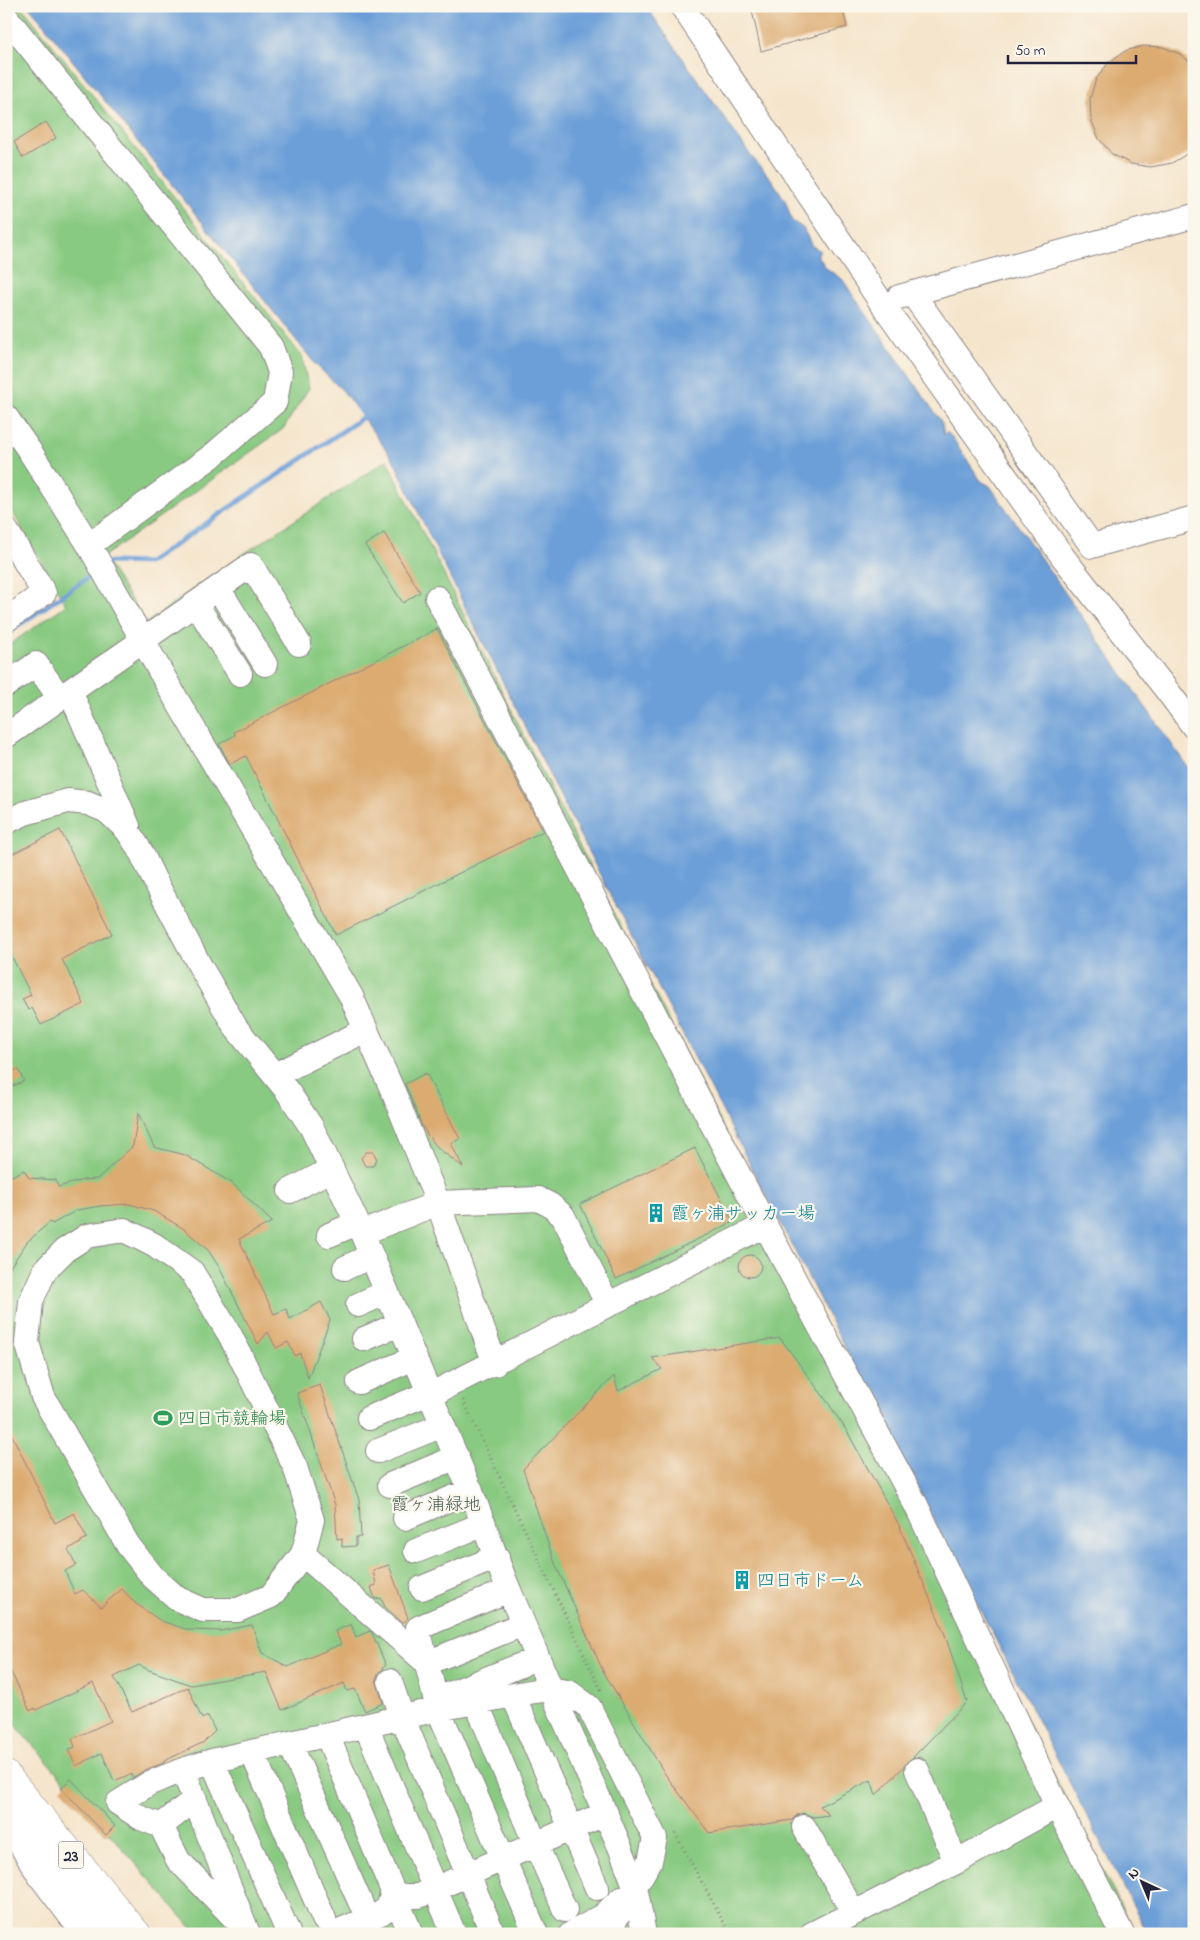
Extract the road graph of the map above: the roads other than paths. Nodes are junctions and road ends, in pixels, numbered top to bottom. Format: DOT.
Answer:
graph roads {
  1 [pos="682,6"];
  2 [pos="6,17"];
  3 [pos="1194,216"];
  4 [pos="912,293"];
  5 [pos="880,302"];
  6 [pos="6,418"];
  7 [pos="1194,518"];
  8 [pos="6,530"];
  9 [pos="93,553"];
  10 [pos="218,588"];
  11 [pos="437,598"];
  12 [pos="196,604"];
  13 [pos="6,620"];
  14 [pos="140,636"];
  15 [pos="299,644"];
  16 [pos="265,664"];
  17 [pos="240,674"];
  18 [pos="6,685"];
  19 [pos="65,694"];
  20 [pos="1194,727"];
  21 [pos="6,736"];
  22 [pos="6,822"];
  23 [pos="135,841"];
  24 [pos="366,1030"];
  25 [pos="274,1075"];
  26 [pos="332,1170"];
  27 [pos="290,1190"];
  28 [pos="438,1203"];
  29 [pos="765,1225"];
  30 [pos="359,1228"];
  31 [pos="329,1235"];
  32 [pos="371,1256"];
  33 [pos="345,1268"];
  34 [pos="386,1292"];
  35 [pos="358,1305"];
  36 [pos="608,1305"];
  37 [pos="400,1324"];
  38 [pos="364,1339"];
  39 [pos="414,1358"];
  40 [pos="494,1364"];
  41 [pos="359,1382"];
  42 [pos="430,1394"];
  43 [pos="369,1418"];
  44 [pos="443,1425"];
  45 [pos="378,1451"];
  46 [pos="456,1457"];
  47 [pos="390,1485"];
  48 [pos="471,1490"];
  49 [pos="405,1518"];
  50 [pos="484,1524"];
  51 [pos="416,1551"];
  52 [pos="303,1554"];
  53 [pos="496,1557"];
  54 [pos="422,1588"];
  55 [pos="509,1590"];
  56 [pos="524,1624"];
  57 [pos="427,1663"];
  58 [pos="521,1665"];
  59 [pos="390,1681"];
  60 [pos="551,1689"];
  61 [pos="513,1695"];
  62 [pos="476,1702"];
  63 [pos="437,1704"];
  64 [pos="402,1717"];
  65 [pos="366,1726"];
  66 [pos="327,1735"];
  67 [pos="290,1744"];
  68 [pos="252,1752"];
  69 [pos="212,1761"];
  70 [pos="183,1770"];
  71 [pos="917,1770"];
  72 [pos="6,1775"];
  73 [pos="195,1799"];
  74 [pos="1057,1806"];
  75 [pos="6,1811"];
  76 [pos="606,1813"];
  77 [pos="6,1822"];
  78 [pos="161,1826"];
  79 [pos="804,1827"];
  80 [pos="570,1828"];
  81 [pos="535,1843"];
  82 [pos="65,1848"];
  83 [pos="502,1858"];
  84 [pos="956,1862"];
  85 [pos="468,1874"];
  86 [pos="635,1886"];
  87 [pos="597,1888"];
  88 [pos="434,1889"];
  89 [pos="393,1892"];
  90 [pos="361,1904"];
  91 [pos="565,1910"];
  92 [pos="854,1913"];
  93 [pos="328,1926"];
  94 [pos="288,1932"];
  95 [pos="84,1934"];
  96 [pos="108,1934"];
  97 [pos="137,1934"];
  98 [pos="151,1934"];
  99 [pos="411,1934"];
  100 [pos="454,1934"];
  101 [pos="493,1934"];
  102 [pos="536,1934"];
  103 [pos="572,1934"];
  104 [pos="607,1934"];
  105 [pos="644,1934"];
  106 [pos="812,1934"];
  107 [pos="1122,1934"];
  1 -- 5 [label="street"];
  2 -- 9 [label="street"];
  3 -- 4 [label="street"];
  4 -- 5 [label="street"];
  4 -- 7 [label="street"];
  5 -- 20 [label="street"];
  6 -- 9 [label="street"];
  8 -- 13 [label="street"];
  9 -- 14 [label="street"];
  10 -- 12 [label="street"];
  10 -- 15 [label="street"];
  10 -- 16 [label="street"];
  11 -- 29 [label="street"];
  12 -- 14 [label="street"];
  12 -- 17 [label="street"];
  14 -- 19 [label="street"];
  14 -- 24 [label="street"];
  18 -- 19 [label="street"];
  19 -- 21 [label="street"];
  19 -- 23 [label="street"];
  22 -- 23 [label="street"];
  23 -- 25 [label="street"];
  24 -- 25 [label="street"];
  24 -- 28 [label="street"];
  25 -- 26 [label="street"];
  26 -- 27 [label="street"];
  26 -- 30 [label="street"];
  28 -- 30 [label="street"];
  28 -- 36 [label="street"];
  28 -- 40 [label="street"];
  29 -- 36 [label="street"];
  29 -- 74 [label="street"];
  30 -- 31 [label="street"];
  30 -- 32 [label="street"];
  32 -- 33 [label="street"];
  32 -- 34 [label="street"];
  34 -- 35 [label="street"];
  34 -- 37 [label="street"];
  36 -- 40 [label="street"];
  37 -- 38 [label="street"];
  37 -- 39 [label="street"];
  39 -- 41 [label="street"];
  39 -- 42 [label="street"];
  40 -- 42 [label="street"];
  42 -- 43 [label="street"];
  42 -- 44 [label="street"];
  44 -- 45 [label="street"];
  44 -- 46 [label="street"];
  46 -- 47 [label="street"];
  46 -- 48 [label="street"];
  48 -- 49 [label="street"];
  48 -- 50 [label="street"];
  50 -- 51 [label="street"];
  50 -- 53 [label="street"];
  52 -- 52 [label="street"];
  52 -- 57 [label="street"];
  53 -- 54 [label="street"];
  53 -- 55 [label="street"];
  55 -- 56 [label="street"];
  55 -- 57 [label="street"];
  56 -- 57 [label="street"];
  56 -- 60 [label="street"];
  57 -- 63 [label="street"];
  58 -- 63 [label="street"];
  59 -- 64 [label="street"];
  60 -- 61 [label="street"];
  60 -- 76 [label="street"];
  60 -- 86 [label="street"];
  61 -- 62 [label="street"];
  61 -- 80 [label="street"];
  62 -- 63 [label="street"];
  62 -- 81 [label="street"];
  63 -- 64 [label="street"];
  63 -- 83 [label="street"];
  64 -- 65 [label="street"];
  64 -- 85 [label="street"];
  65 -- 66 [label="street"];
  65 -- 88 [label="street"];
  66 -- 67 [label="street"];
  66 -- 89 [label="street"];
  67 -- 68 [label="street"];
  67 -- 90 [label="street"];
  68 -- 69 [label="street"];
  68 -- 93 [label="street"];
  69 -- 70 [label="street"];
  69 -- 94 [label="street"];
  70 -- 73 [label="street"];
  70 -- 78 [label="street"];
  71 -- 84 [label="street"];
  72 -- 82 [label="highway, 23"];
  73 -- 78 [label="street"];
  73 -- 78 [label="street"];
  74 -- 84 [label="street"];
  74 -- 107 [label="street"];
  75 -- 96 [label="highway, 23"];
  76 -- 80 [label="street"];
  76 -- 86 [label="street"];
  77 -- 95 [label="street"];
  79 -- 92 [label="street"];
  80 -- 81 [label="street"];
  80 -- 87 [label="street"];
  81 -- 83 [label="street"];
  81 -- 91 [label="street"];
  82 -- 97 [label="highway, 23"];
  82 -- 98 [label="street"];
  83 -- 85 [label="street"];
  83 -- 102 [label="street"];
  84 -- 92 [label="street"];
  85 -- 88 [label="street"];
  85 -- 101 [label="street"];
  86 -- 103 [label="street"];
  86 -- 104 [label="street"];
  86 -- 105 [label="street"];
  88 -- 89 [label="street"];
  88 -- 100 [label="street"];
  89 -- 93 [label="street"];
  89 -- 99 [label="street"];
  92 -- 106 [label="street"];
}
